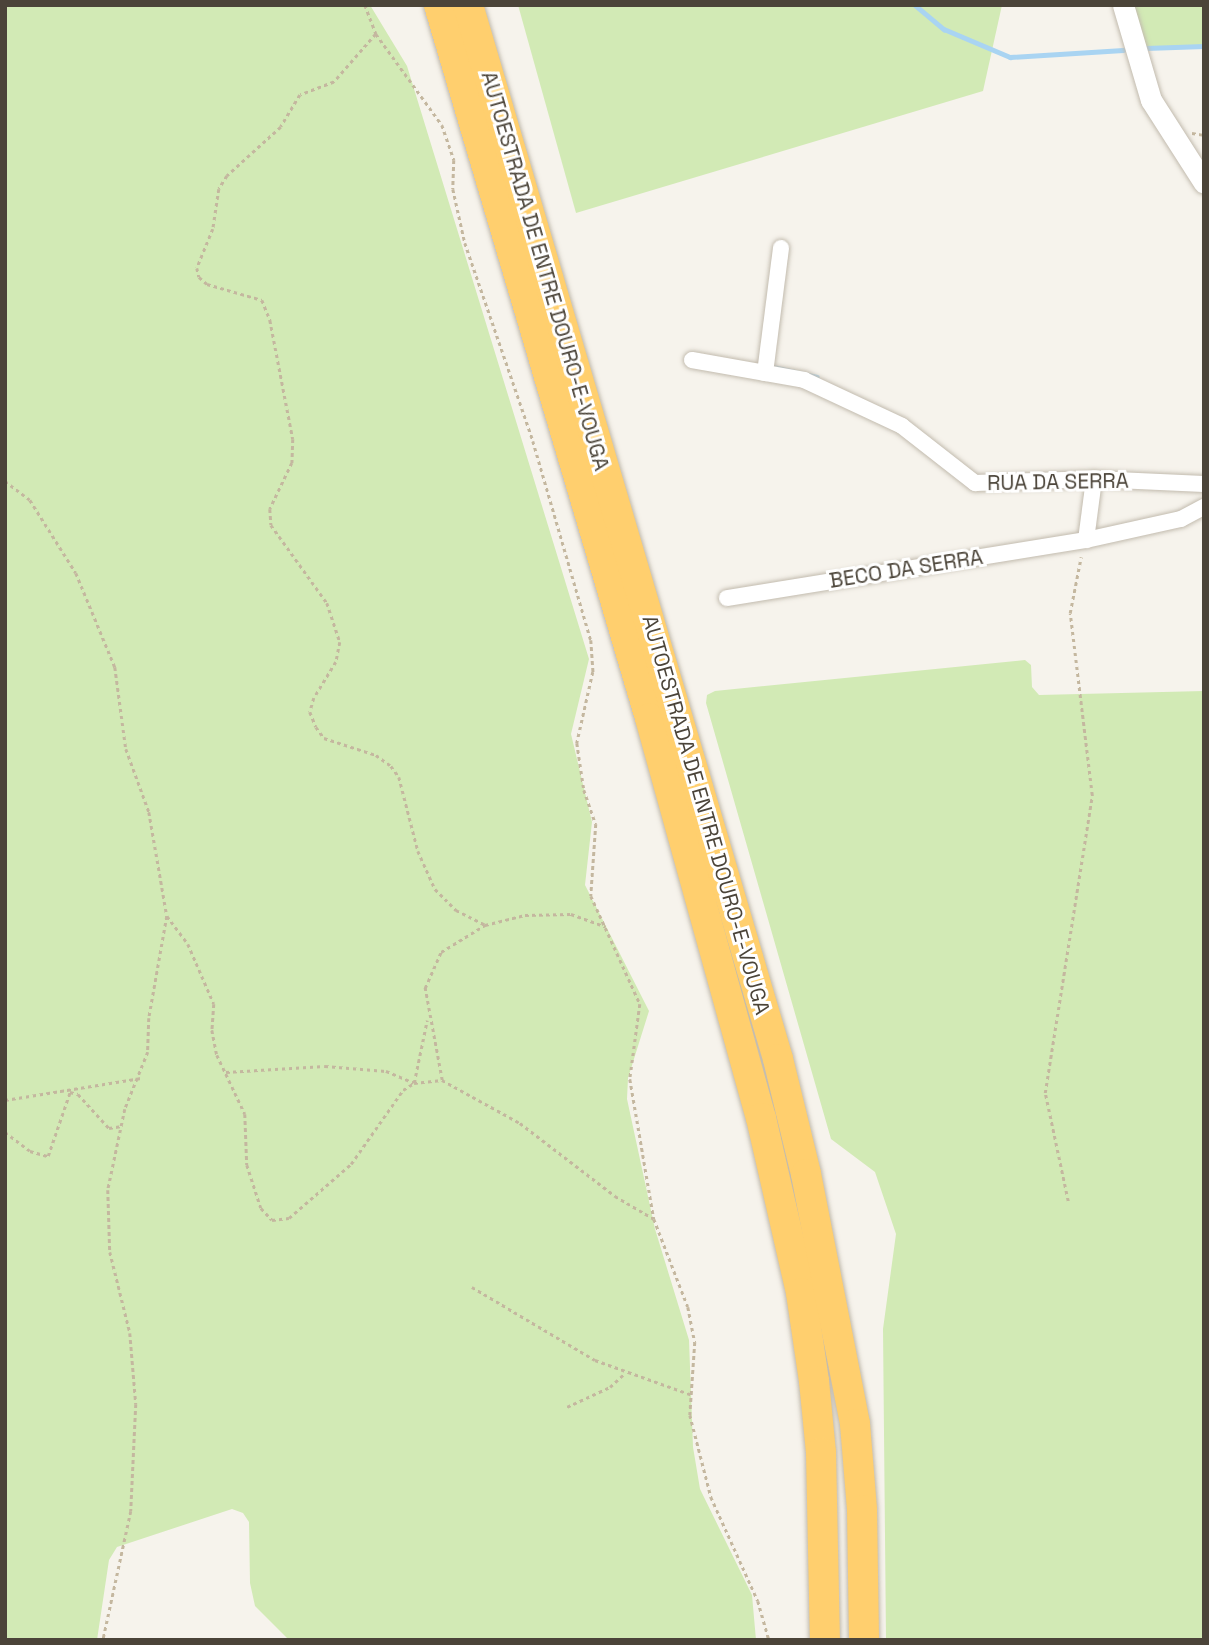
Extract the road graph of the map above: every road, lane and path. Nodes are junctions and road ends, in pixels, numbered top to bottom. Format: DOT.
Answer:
graph roads {
  1 [pos="365,5"];
  2 [pos="439,5"];
  3 [pos="468,5"];
  4 [pos="1123,5"];
  5 [pos="376,34"];
  6 [pos="1204,183"];
  7 [pos="781,248"];
  8 [pos="692,360"];
  9 [pos="765,373"];
  10 [pos="1094,479"];
  11 [pos="5,481"];
  12 [pos="1204,484"];
  13 [pos="1204,507"];
  14 [pos="1086,540"];
  15 [pos="727,598"];
  16 [pos="167,916"];
  17 [pos="485,925"];
  18 [pos="606,927"];
  19 [pos="428,1017"];
  20 [pos="226,1072"];
  21 [pos="141,1078"];
  22 [pos="442,1080"];
  23 [pos="414,1083"];
  24 [pos="71,1092"];
  25 [pos="5,1100"];
  26 [pos="122,1126"];
  27 [pos="5,1132"];
  28 [pos="1068,1201"];
  29 [pos="654,1219"];
  30 [pos="471,1287"];
  31 [pos="624,1374"];
  32 [pos="692,1395"];
  33 [pos="567,1407"];
  34 [pos="103,1640"];
  35 [pos="769,1640"];
  36 [pos="825,1640"];
  37 [pos="864,1640"];
  1 -- 5 [label="path"];
  2 -- 36 [label="highway, AUTOESTRADA DE ENTRE DOURO-E-VOUGA"];
  3 -- 37 [label="highway, AUTOESTRADA DE ENTRE DOURO-E-VOUGA"];
  4 -- 6 [label="street"];
  5 -- 17 [label="path"];
  5 -- 18 [label="path"];
  7 -- 9 [label="street"];
  8 -- 9 [label="street, RUA DA SERRA"];
  9 -- 10 [label="street, RUA DA SERRA"];
  10 -- 12 [label="street, RUA DA SERRA"];
  10 -- 14 [label="street"];
  11 -- 16 [label="path"];
  13 -- 14 [label="street, BECO DA SERRA"];
  14 -- 15 [label="street, BECO DA SERRA"];
  14 -- 28 [label="path"];
  16 -- 20 [label="path"];
  16 -- 21 [label="path"];
  17 -- 18 [label="path"];
  17 -- 19 [label="path"];
  18 -- 29 [label="path"];
  19 -- 22 [label="path"];
  19 -- 23 [label="path"];
  20 -- 23 [label="path"];
  20 -- 23 [label="path"];
  21 -- 24 [label="path"];
  21 -- 26 [label="path"];
  22 -- 23 [label="path"];
  22 -- 29 [label="path"];
  24 -- 25 [label="path"];
  24 -- 26 [label="path"];
  24 -- 27 [label="path"];
  26 -- 34 [label="path"];
  29 -- 32 [label="path"];
  30 -- 31 [label="path"];
  31 -- 32 [label="path"];
  31 -- 33 [label="path"];
  32 -- 35 [label="path"];
}
